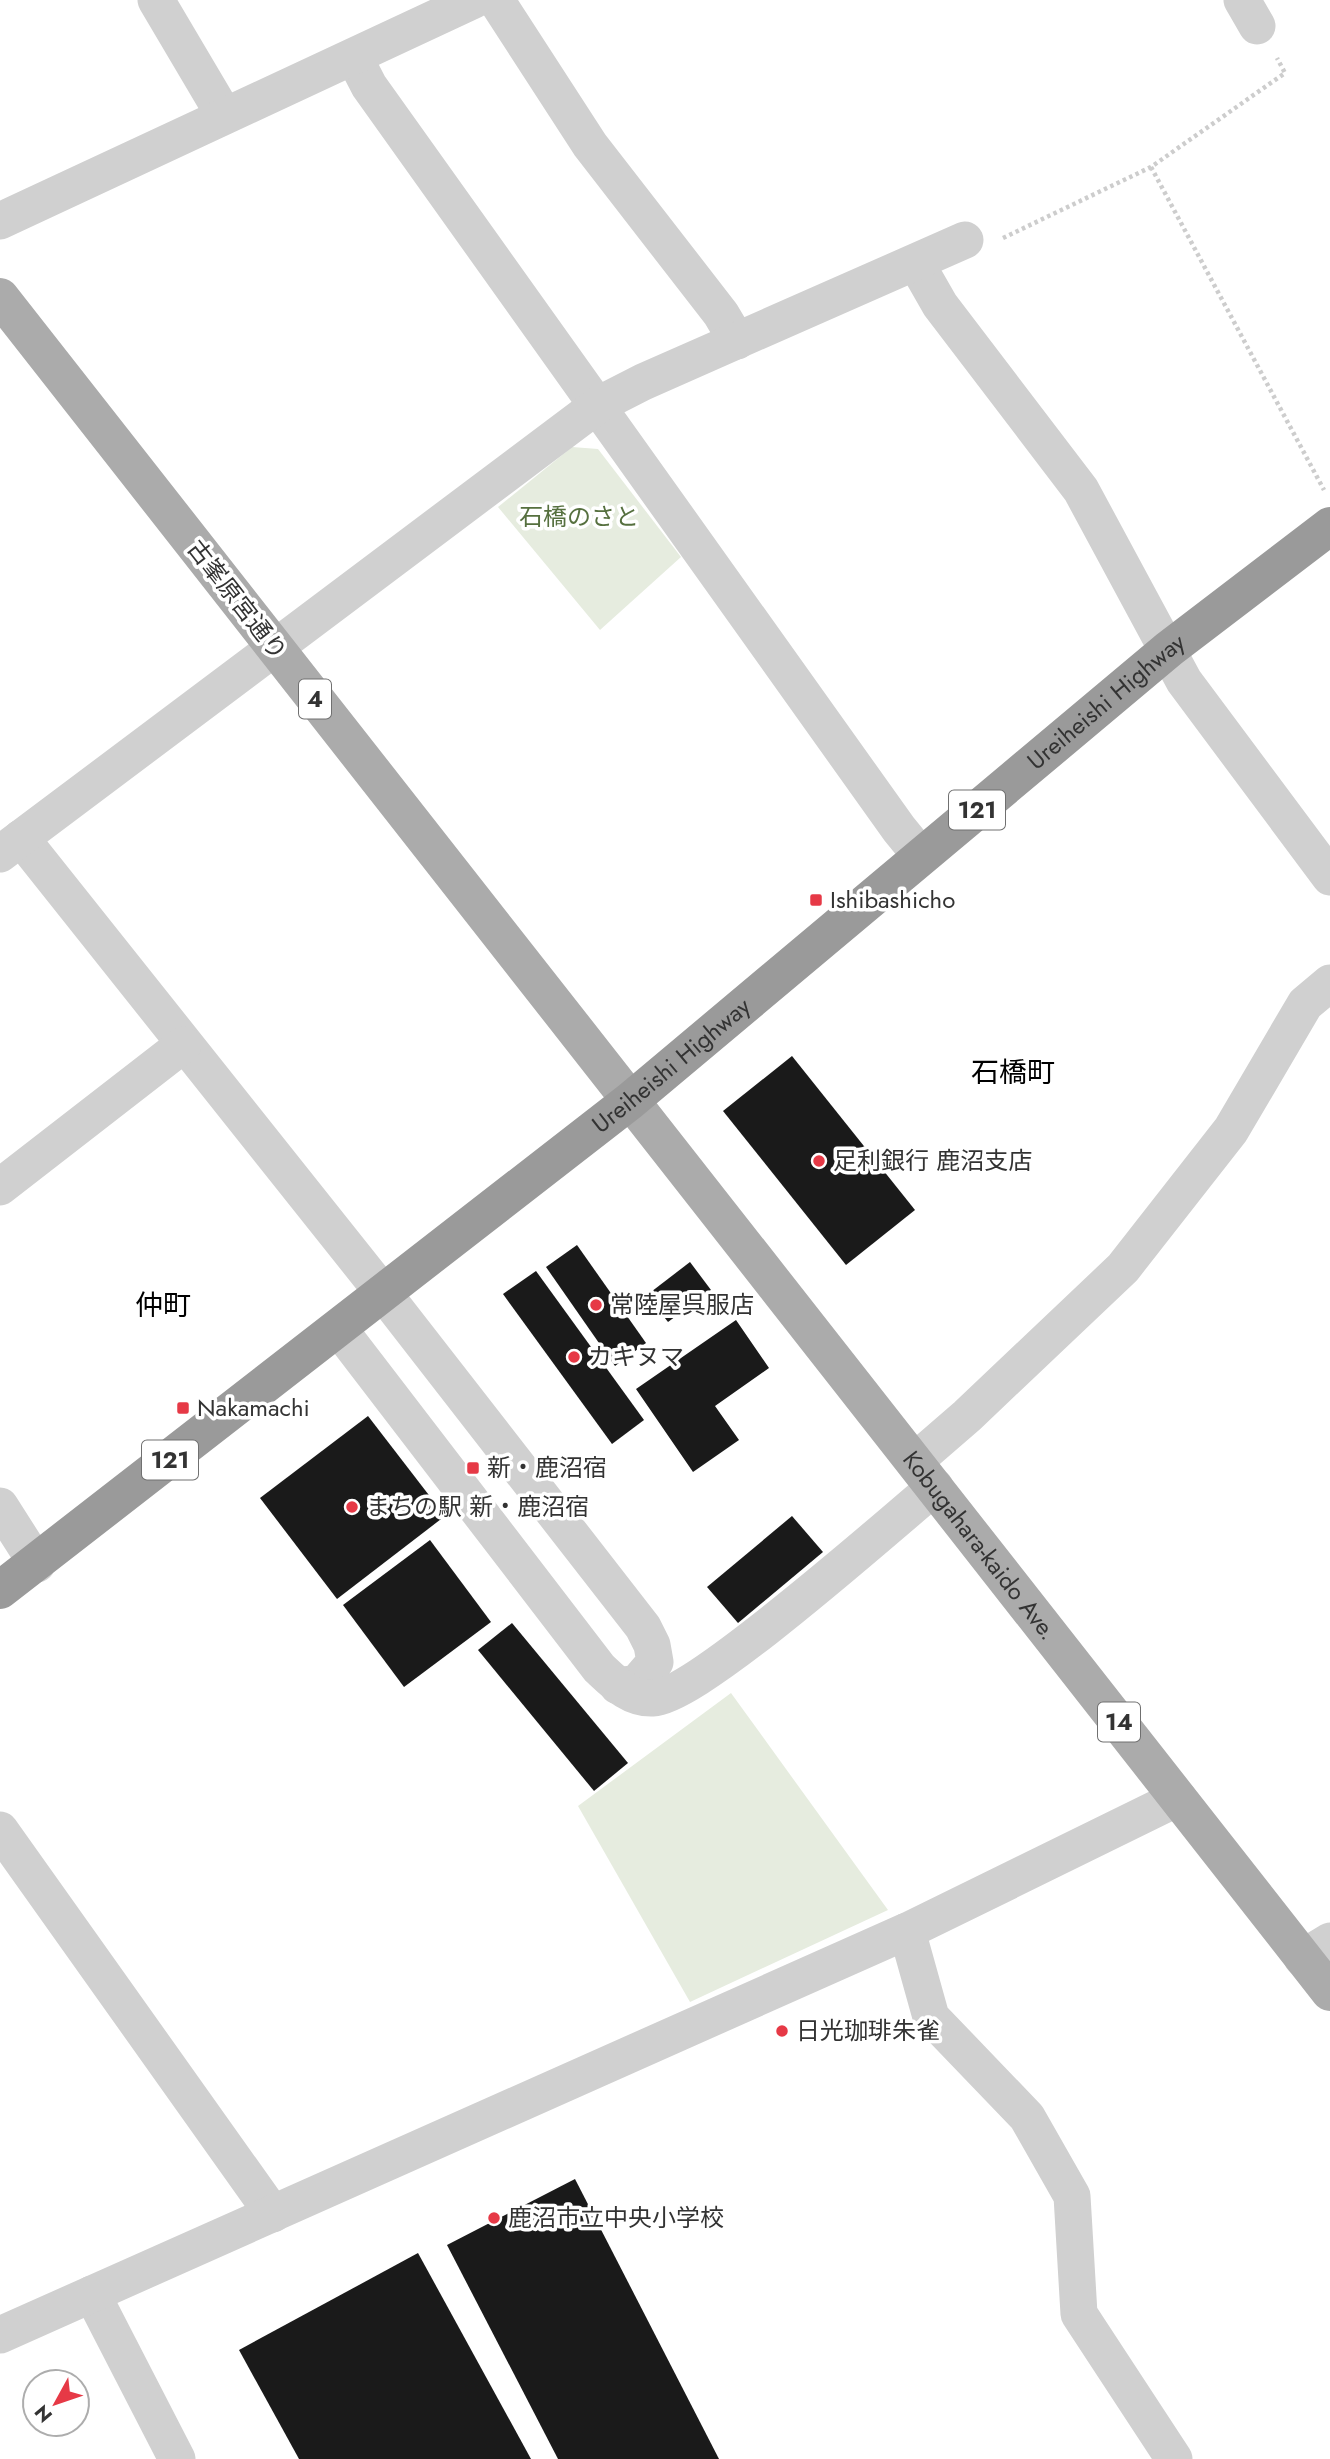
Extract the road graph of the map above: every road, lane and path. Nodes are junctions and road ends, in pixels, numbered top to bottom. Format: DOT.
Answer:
graph roads {
  1 [pos="156,0"];
  2 [pos="474,0"];
  3 [pos="496,0"];
  4 [pos="422,11"];
  5 [pos="1250,13"];
  6 [pos="354,57"];
  7 [pos="224,115"];
  8 [pos="1151,167"];
  9 [pos="0,220"];
  10 [pos="965,240"];
  11 [pos="916,262"];
  12 [pos="0,297"];
  13 [pos="737,341"];
  14 [pos="598,405"];
  15 [pos="1328,511"];
  16 [pos="275,649"];
  17 [pos="1169,649"];
  18 [pos="10,846"];
  19 [pos="921,856"];
  20 [pos="1330,877"];
  21 [pos="1330,983"];
  22 [pos="183,1045"];
  23 [pos="629,1101"];
  24 [pos="0,1188"];
  25 [pos="384,1294"];
  26 [pos="339,1329"];
  27 [pos="925,1474"];
  28 [pos="0,1506"];
  29 [pos="37,1564"];
  30 [pos="0,1590"];
  31 [pos="618,1686"];
  32 [pos="1178,1798"];
  33 [pos="0,1829"];
  34 [pos="907,1931"];
  35 [pos="1316,1949"];
  36 [pos="1330,1992"];
  37 [pos="273,2214"];
  38 [pos="92,2294"];
  39 [pos="0,2335"];
  40 [pos="177,2459"];
  41 [pos="1174,2459"];
  1 -- 7 [label="street"];
  2 -- 4 [label="street"];
  3 -- 13 [label="street"];
  4 -- 6 [label="street"];
  5 -- 8 [label="path"];
  6 -- 7 [label="street"];
  6 -- 14 [label="street"];
  7 -- 9 [label="street"];
  8 -- 10 [label="path"];
  8 -- 15 [label="path"];
  10 -- 11 [label="street"];
  11 -- 13 [label="street"];
  11 -- 17 [label="street"];
  12 -- 16 [label="main road, 古峯原宮通り / 4"];
  13 -- 14 [label="street"];
  14 -- 16 [label="street"];
  14 -- 19 [label="street"];
  15 -- 17 [label="highway, Ureiheishi Highway / 121"];
  16 -- 18 [label="street"];
  16 -- 23 [label="main road, 古峯原宮通り / 4"];
  17 -- 19 [label="highway, Ureiheishi Highway / 121"];
  17 -- 20 [label="street"];
  18 -- 22 [label="street"];
  19 -- 23 [label="highway, Ureiheishi Highway / 121"];
  21 -- 27 [label="street"];
  22 -- 24 [label="street"];
  22 -- 25 [label="street"];
  23 -- 25 [label="highway, Ureiheishi Highway / 121"];
  23 -- 27 [label="main road, Kobugahara-kaido Ave. / 14"];
  25 -- 26 [label="highway, Ureiheishi Highway / 121"];
  25 -- 31 [label="street"];
  26 -- 29 [label="highway, Ureiheishi Highway / 121"];
  26 -- 31 [label="street"];
  27 -- 31 [label="street"];
  27 -- 32 [label="main road, Kobugahara-kaido Ave. / 14"];
  28 -- 29 [label="street"];
  29 -- 30 [label="highway, Ureiheishi Highway / 121"];
  32 -- 34 [label="street"];
  32 -- 35 [label="main road, Kobugahara-kaido Ave. / 14"];
  33 -- 37 [label="street"];
  34 -- 37 [label="street"];
  34 -- 41 [label="street"];
  35 -- 36 [label="main road, Kobugahara-kaido Ave. / 14"];
  37 -- 38 [label="street"];
  38 -- 39 [label="street"];
  38 -- 40 [label="street"];
}
